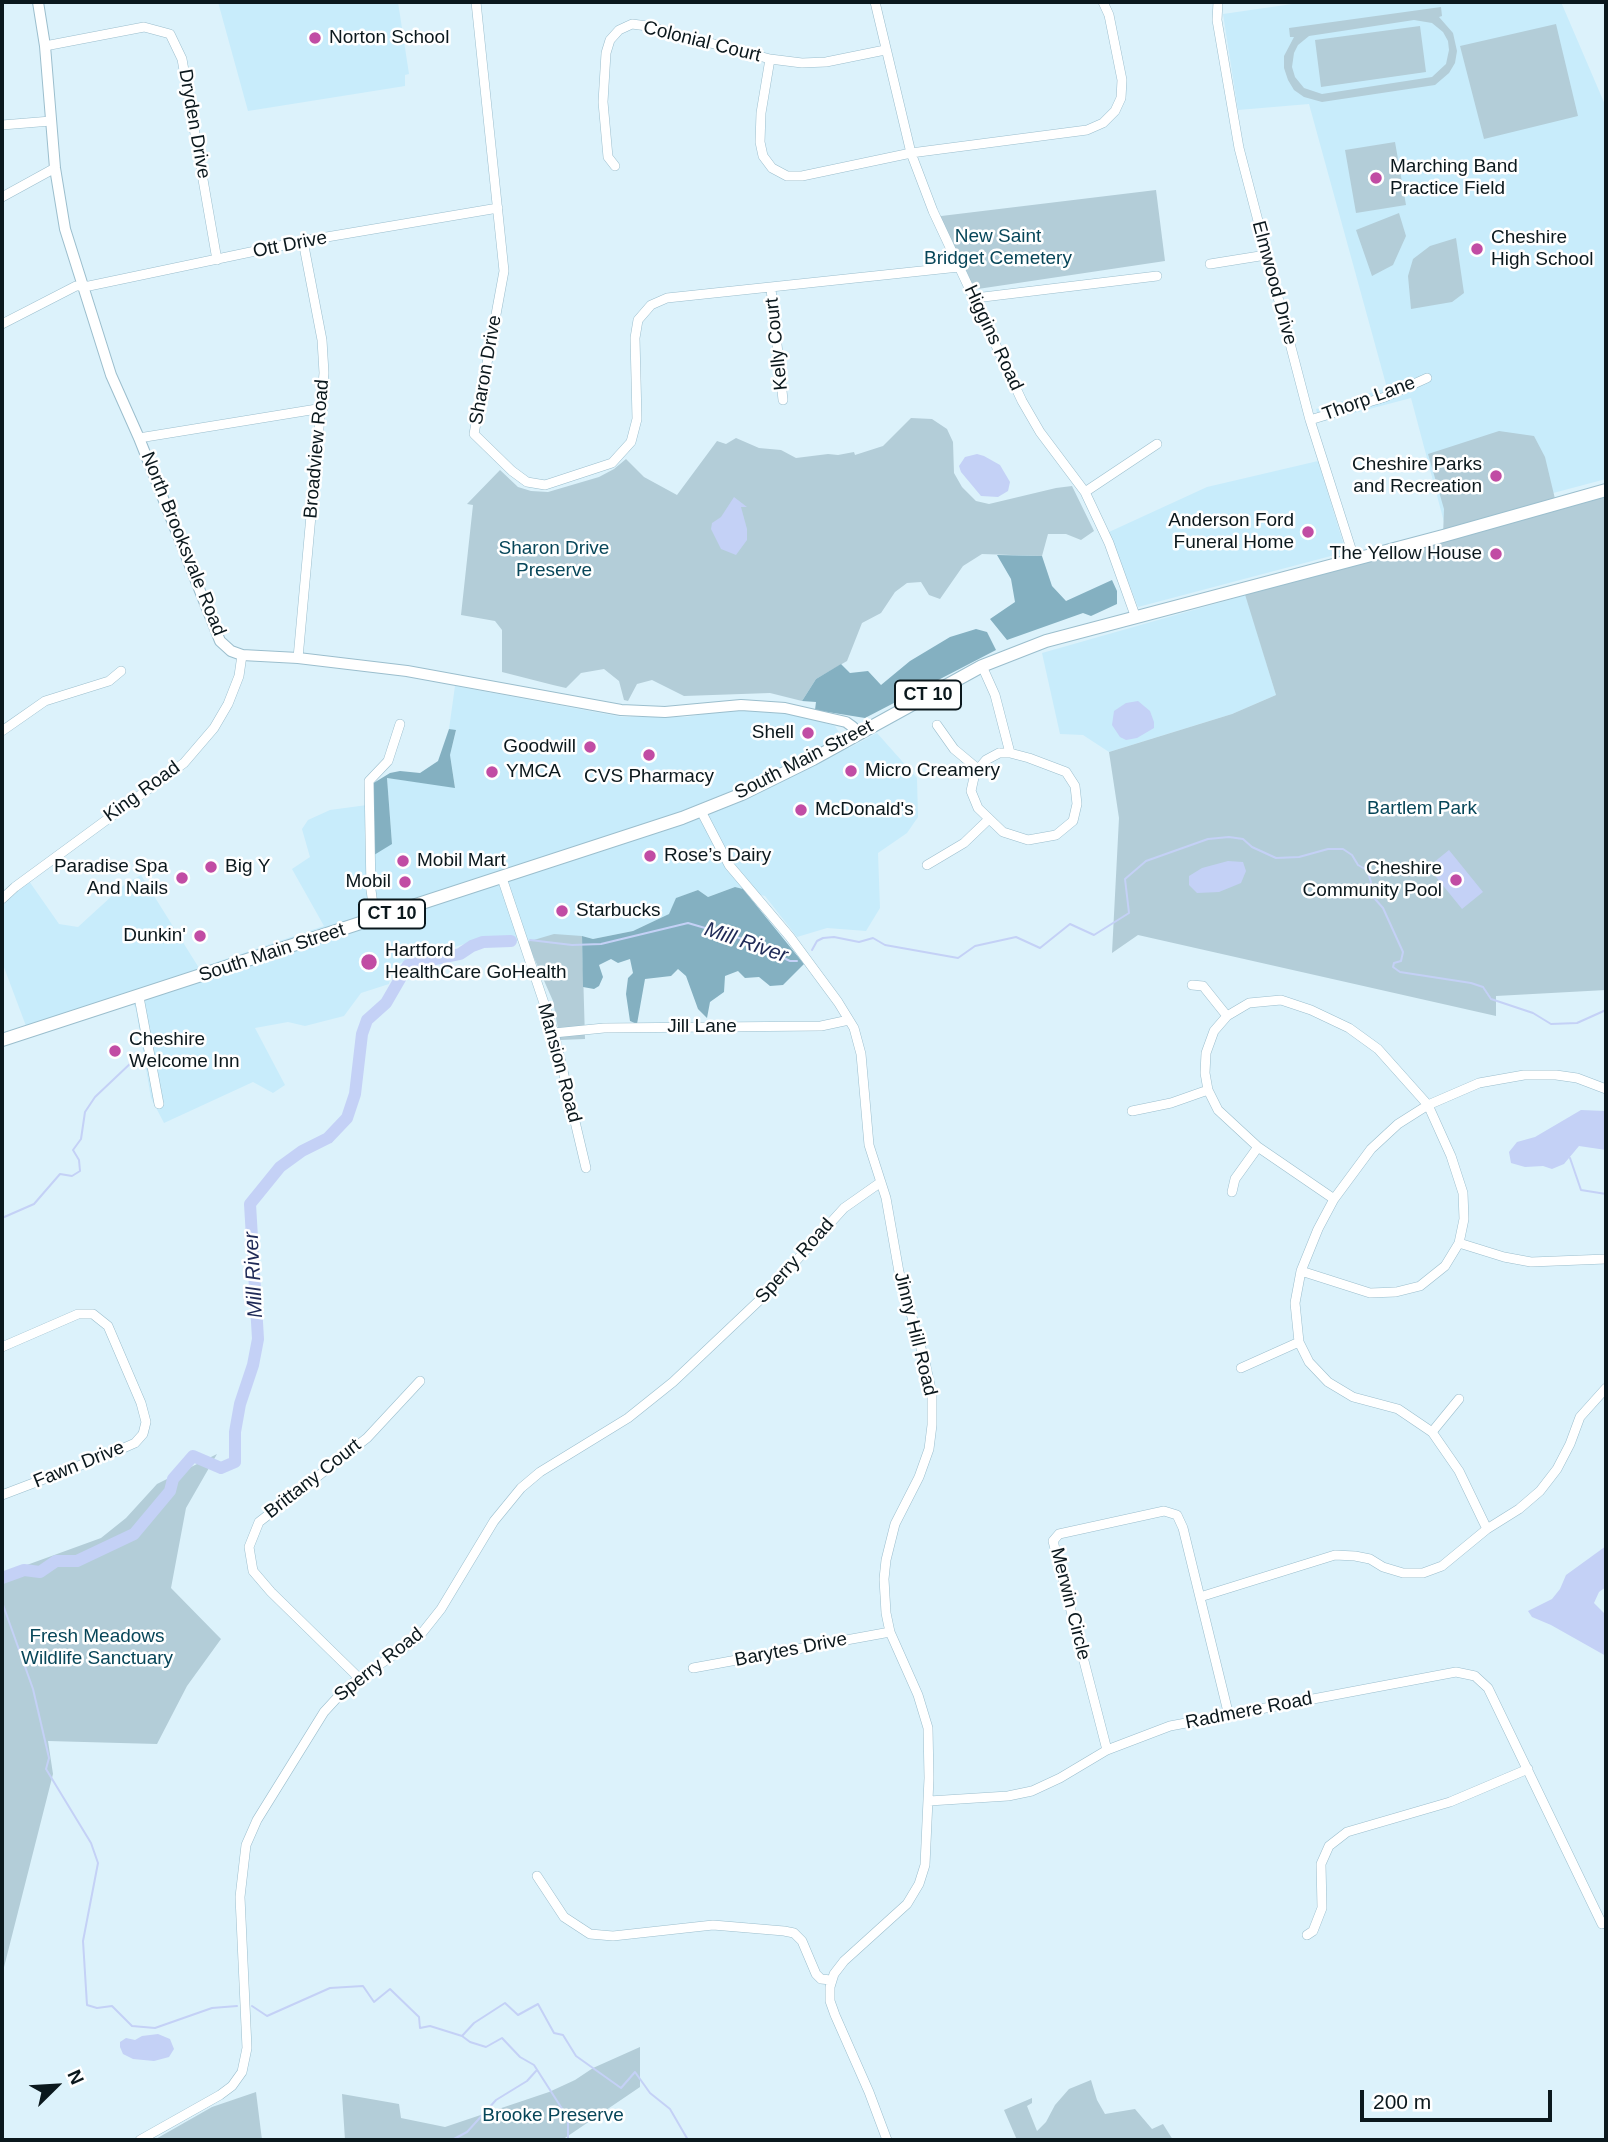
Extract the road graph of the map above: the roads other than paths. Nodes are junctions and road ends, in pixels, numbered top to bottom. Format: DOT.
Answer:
graph roads {
  1 [pos="38,2"];
  2 [pos="476,2"];
  3 [pos="875,2"];
  4 [pos="1103,2"];
  5 [pos="1218,2"];
  6 [pos="45,46"];
  7 [pos="885,50"];
  8 [pos="770,59"];
  9 [pos="51,121"];
  10 [pos="2,125"];
  11 [pos="911,153"];
  12 [pos="615,166"];
  13 [pos="55,168"];
  14 [pos="2,197"];
  15 [pos="498,208"];
  16 [pos="303,241"];
  17 [pos="1266,255"];
  18 [pos="217,260"];
  19 [pos="1210,264"];
  20 [pos="959,267"];
  21 [pos="1157,275"];
  22 [pos="82,286"];
  23 [pos="771,289"];
  24 [pos="975,298"];
  25 [pos="2,324"];
  26 [pos="1427,378"];
  27 [pos="783,400"];
  28 [pos="323,408"];
  29 [pos="1311,420"];
  30 [pos="139,438"];
  31 [pos="1157,444"];
  32 [pos="1606,490"];
  33 [pos="1085,492"];
  34 [pos="1354,558"];
  35 [pos="1136,618"];
  36 [pos="242,655"];
  37 [pos="298,658"];
  38 [pos="982,666"];
  39 [pos="121,671"];
  40 [pos="400,724"];
  41 [pos="937,725"];
  42 [pos="2,731"];
  43 [pos="855,735"];
  44 [pos="1010,753"];
  45 [pos="978,769"];
  46 [pos="701,811"];
  47 [pos="989,819"];
  48 [pos="926,865"];
  49 [pos="502,878"];
  50 [pos="2,899"];
  51 [pos="375,919"];
  52 [pos="1192,985"];
  53 [pos="139,997"];
  54 [pos="1227,1016"];
  55 [pos="849,1020"];
  56 [pos="554,1033"];
  57 [pos="2,1040"];
  58 [pos="1606,1089"];
  59 [pos="1208,1090"];
  60 [pos="159,1104"];
  61 [pos="1428,1104"];
  62 [pos="1132,1111"];
  63 [pos="1258,1147"];
  64 [pos="586,1168"];
  65 [pos="881,1182"];
  66 [pos="1232,1192"];
  67 [pos="1334,1199"];
  68 [pos="1460,1243"];
  69 [pos="1606,1259"];
  70 [pos="1301,1271"];
  71 [pos="1299,1342"];
  72 [pos="2,1347"];
  73 [pos="1241,1368"];
  74 [pos="419,1381"];
  75 [pos="1606,1388"];
  76 [pos="1459,1398"];
  77 [pos="1432,1432"];
  78 [pos="2,1495"];
  79 [pos="1487,1529"];
  80 [pos="1200,1597"];
  81 [pos="890,1632"];
  82 [pos="693,1668"];
  83 [pos="359,1678"];
  84 [pos="1229,1716"];
  85 [pos="1107,1750"];
  86 [pos="1528,1769"];
  87 [pos="929,1801"];
  88 [pos="537,1876"];
  89 [pos="1602,1924"];
  90 [pos="1307,1936"];
  91 [pos="831,1980"];
  92 [pos="140,2140"];
  93 [pos="887,2140"];
  1 -- 6 [label="main road, North Brooksvale Road"];
  2 -- 15 [label="street, Sharon Drive"];
  3 -- 7 [label="street, Higgins Road"];
  4 -- 11 [label="street"];
  5 -- 17 [label="street, Elmwood Drive"];
  6 -- 9 [label="main road, North Brooksvale Road"];
  6 -- 18 [label="street, Dryden Drive"];
  7 -- 8 [label="street, Colonial Court"];
  7 -- 11 [label="street, Higgins Road"];
  8 -- 11 [label="street"];
  8 -- 12 [label="street, Colonial Court"];
  9 -- 10 [label="street"];
  9 -- 13 [label="main road, North Brooksvale Road"];
  11 -- 20 [label="street, Higgins Road"];
  13 -- 14 [label="street"];
  13 -- 22 [label="main road, North Brooksvale Road"];
  15 -- 16 [label="street, Ott Drive"];
  15 -- 23 [label="street, Sharon Drive"];
  16 -- 18 [label="street, Ott Drive"];
  16 -- 28 [label="street, Broadview Road"];
  17 -- 19 [label="street"];
  17 -- 29 [label="street, Elmwood Drive"];
  18 -- 22 [label="street, Ott Drive"];
  20 -- 23 [label="street, Sharon Drive"];
  20 -- 24 [label="street, Higgins Road"];
  21 -- 24 [label="street"];
  22 -- 25 [label="street, Ott Drive"];
  22 -- 30 [label="main road, North Brooksvale Road"];
  23 -- 27 [label="street, Kelly Court"];
  24 -- 33 [label="street, Higgins Road"];
  26 -- 29 [label="street, Thorp Lane"];
  28 -- 30 [label="street"];
  28 -- 37 [label="street, Broadview Road"];
  29 -- 34 [label="street, Elmwood Drive"];
  30 -- 36 [label="main road, North Brooksvale Road"];
  31 -- 33 [label="street"];
  32 -- 34 [label="highway, South Main Street / CT 10"];
  33 -- 35 [label="street, Higgins Road"];
  34 -- 35 [label="highway, South Main Street / CT 10"];
  35 -- 38 [label="highway, South Main Street / CT 10"];
  36 -- 37 [label="main road, North Brooksvale Road"];
  36 -- 50 [label="street, King Road"];
  37 -- 43 [label="main road, North Brooksvale Road"];
  38 -- 43 [label="highway, South Main Street / CT 10"];
  38 -- 44 [label="street"];
  39 -- 42 [label="street"];
  40 -- 51 [label="street"];
  41 -- 45 [label="street"];
  43 -- 46 [label="highway, South Main Street / CT 10"];
  44 -- 45 [label="street"];
  44 -- 47 [label="street"];
  45 -- 47 [label="street"];
  46 -- 49 [label="highway, South Main Street / CT 10"];
  46 -- 55 [label="street, Jinny Hill Road"];
  47 -- 48 [label="street"];
  49 -- 51 [label="highway, South Main Street / CT 10"];
  49 -- 56 [label="street, Mansion Road"];
  51 -- 53 [label="highway, South Main Street / CT 10"];
  52 -- 54 [label="street"];
  53 -- 57 [label="highway, South Main Street / CT 10"];
  53 -- 60 [label="street"];
  54 -- 59 [label="street"];
  54 -- 61 [label="street"];
  55 -- 56 [label="street, Jill Lane"];
  55 -- 65 [label="street, Jinny Hill Road"];
  56 -- 64 [label="street, Mansion Road"];
  58 -- 61 [label="street"];
  59 -- 62 [label="street"];
  59 -- 63 [label="street"];
  61 -- 67 [label="street"];
  61 -- 68 [label="street"];
  63 -- 66 [label="street"];
  63 -- 67 [label="street"];
  65 -- 81 [label="street, Jinny Hill Road"];
  65 -- 83 [label="street, Sperry Road"];
  67 -- 70 [label="street"];
  68 -- 69 [label="street"];
  68 -- 70 [label="street"];
  70 -- 71 [label="street"];
  71 -- 73 [label="street"];
  71 -- 77 [label="street"];
  72 -- 78 [label="street, Fawn Drive"];
  74 -- 83 [label="street, Brittany Court"];
  75 -- 79 [label="street"];
  76 -- 77 [label="street"];
  77 -- 79 [label="street"];
  79 -- 80 [label="street"];
  80 -- 84 [label="street, Merwin Circle"];
  80 -- 85 [label="street, Merwin Circle"];
  81 -- 82 [label="street, Barytes Drive"];
  81 -- 87 [label="street, Jinny Hill Road"];
  83 -- 92 [label="street, Sperry Road"];
  84 -- 85 [label="street, Radmere Road"];
  84 -- 86 [label="street, Radmere Road"];
  85 -- 87 [label="street, Radmere Road"];
  86 -- 89 [label="street, Radmere Road"];
  86 -- 90 [label="street"];
  87 -- 91 [label="street, Jinny Hill Road"];
  88 -- 91 [label="street"];
  91 -- 93 [label="street"];
}
